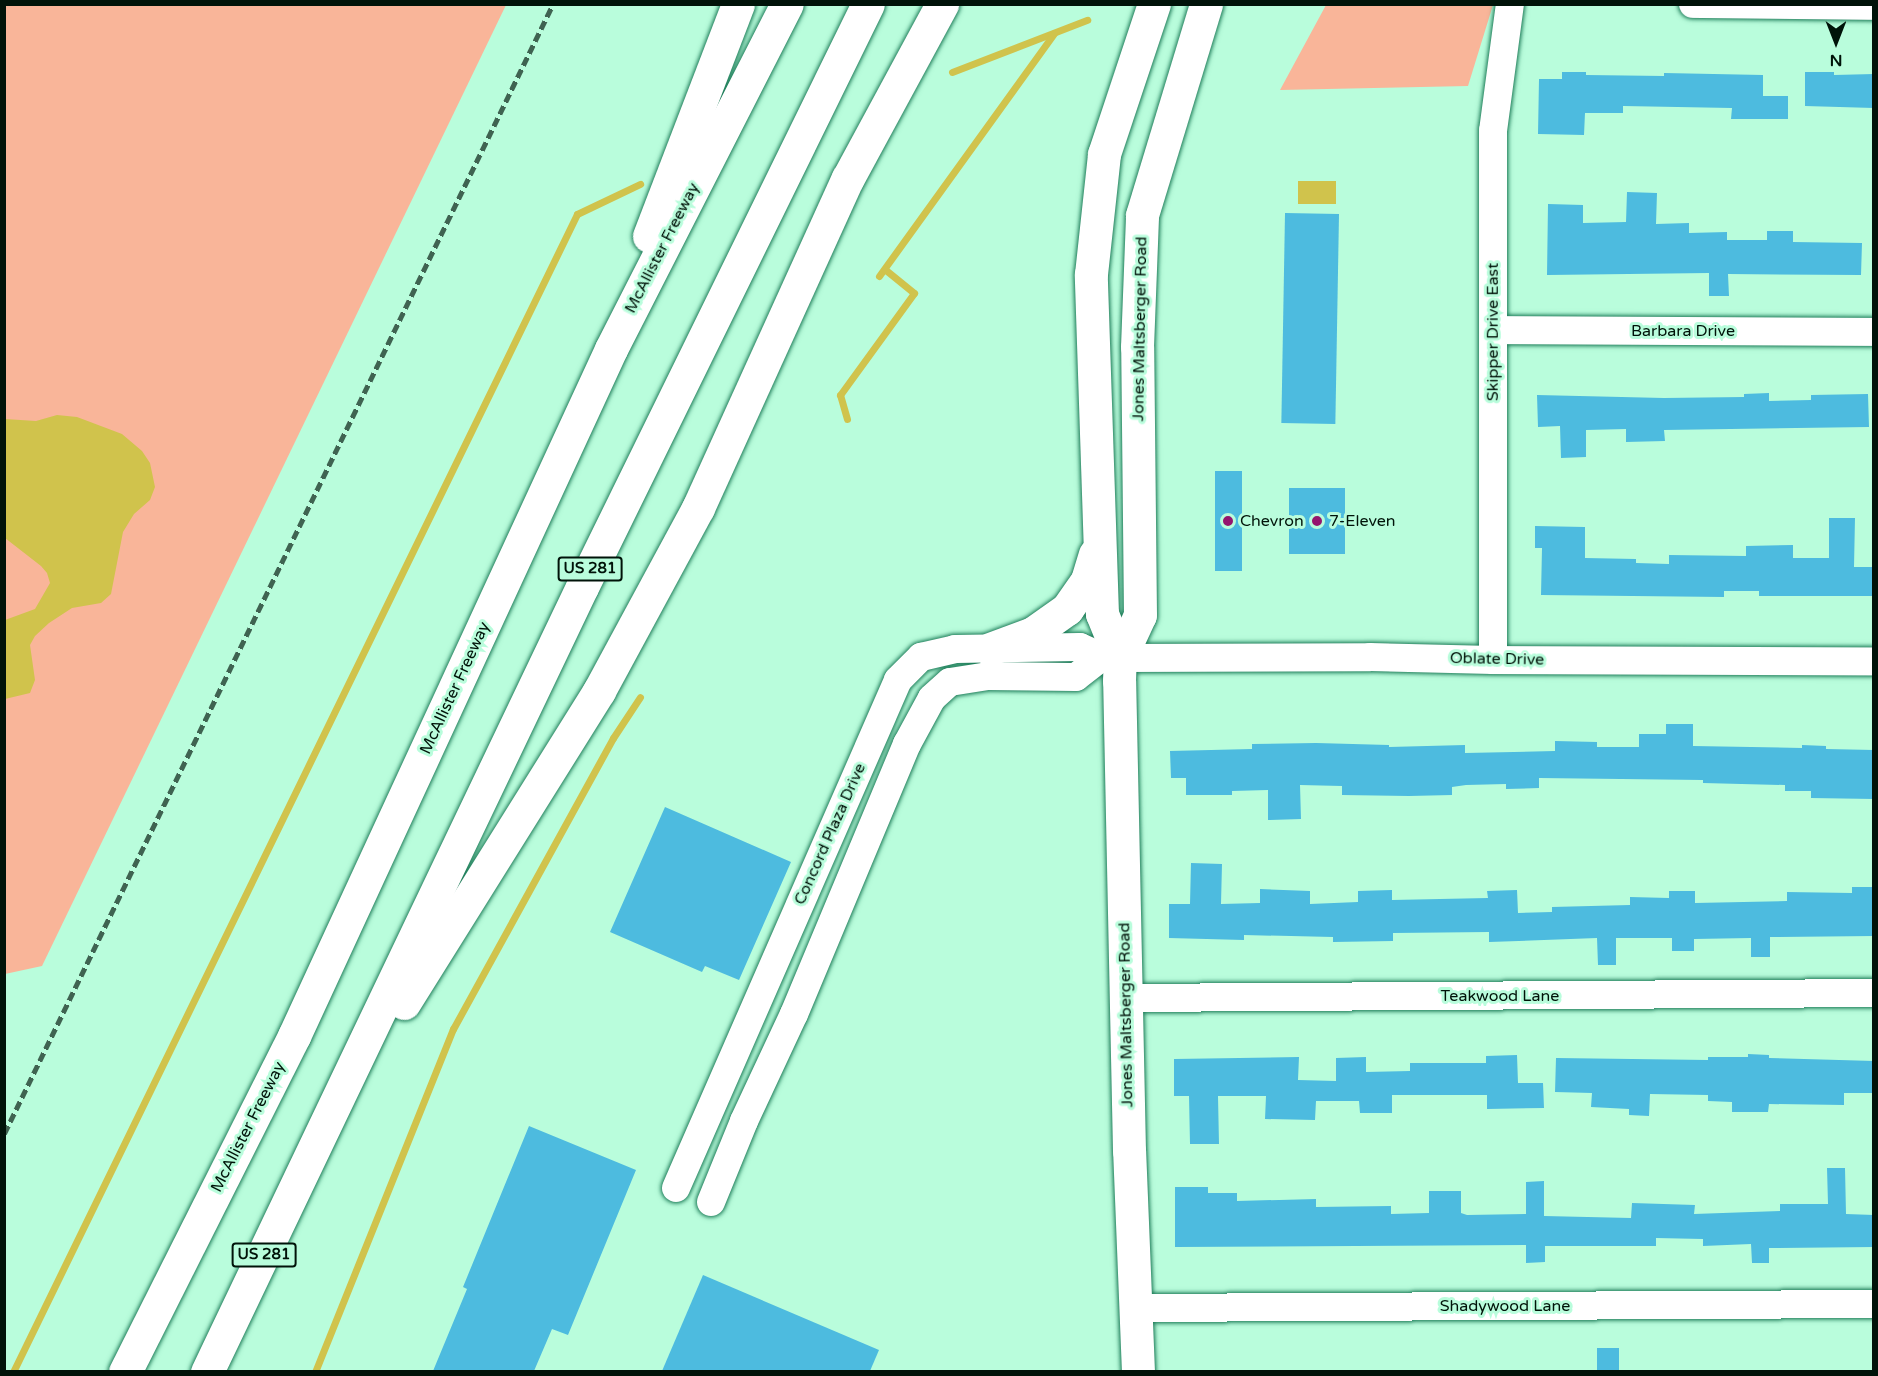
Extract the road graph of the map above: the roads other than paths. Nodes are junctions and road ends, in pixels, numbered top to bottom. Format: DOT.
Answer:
graph roads {
  1 [pos="738,4"];
  2 [pos="787,4"];
  3 [pos="868,4"];
  4 [pos="942,4"];
  5 [pos="1154,4"];
  6 [pos="1206,4"];
  7 [pos="1510,4"];
  8 [pos="1694,4"];
  9 [pos="1874,6"];
  10 [pos="1114,125"];
  11 [pos="1165,140"];
  12 [pos="1493,330"];
  13 [pos="1874,332"];
  14 [pos="611,349"];
  15 [pos="1100,541"];
  16 [pos="990,649"];
  17 [pos="1111,657"];
  18 [pos="1493,660"];
  19 [pos="1874,661"];
  20 [pos="1874,993"];
  21 [pos="1127,998"];
  22 [pos="320,1137"];
  23 [pos="676,1188"];
  24 [pos="711,1202"];
  25 [pos="1874,1304"];
  26 [pos="1137,1308"];
  27 [pos="125,1371"];
  28 [pos="207,1371"];
  29 [pos="1138,1371"];
  1 -- 14 [label="main road"];
  2 -- 14 [label="main road, McAllister Freeway"];
  3 -- 22 [label="main road, US 281"];
  4 -- 22 [label="main road"];
  5 -- 10 [label="main road, Jones Maltsberger Road"];
  6 -- 11 [label="main road, Jones Maltsberger Road"];
  7 -- 12 [label="street, Skipper Drive East"];
  8 -- 9 [label="street"];
  10 -- 11 [label="main road"];
  10 -- 15 [label="main road, Jones Maltsberger Road"];
  11 -- 17 [label="main road, Jones Maltsberger Road"];
  12 -- 13 [label="street, Barbara Drive"];
  12 -- 18 [label="street, Skipper Drive East"];
  14 -- 27 [label="main road, McAllister Freeway"];
  15 -- 16 [label="main road"];
  15 -- 17 [label="main road, Jones Maltsberger Road"];
  16 -- 17 [label="street, Concord Plaza Drive"];
  16 -- 23 [label="street, Concord Plaza Drive"];
  17 -- 18 [label="street, Oblate Drive"];
  17 -- 21 [label="main road, Jones Maltsberger Road"];
  17 -- 24 [label="street"];
  18 -- 19 [label="street, Oblate Drive"];
  20 -- 21 [label="street, Teakwood Lane"];
  21 -- 26 [label="main road, Jones Maltsberger Road"];
  22 -- 28 [label="main road, US 281"];
  25 -- 26 [label="street, Shadywood Lane"];
  26 -- 29 [label="main road, Jones Maltsberger Road"];
}
